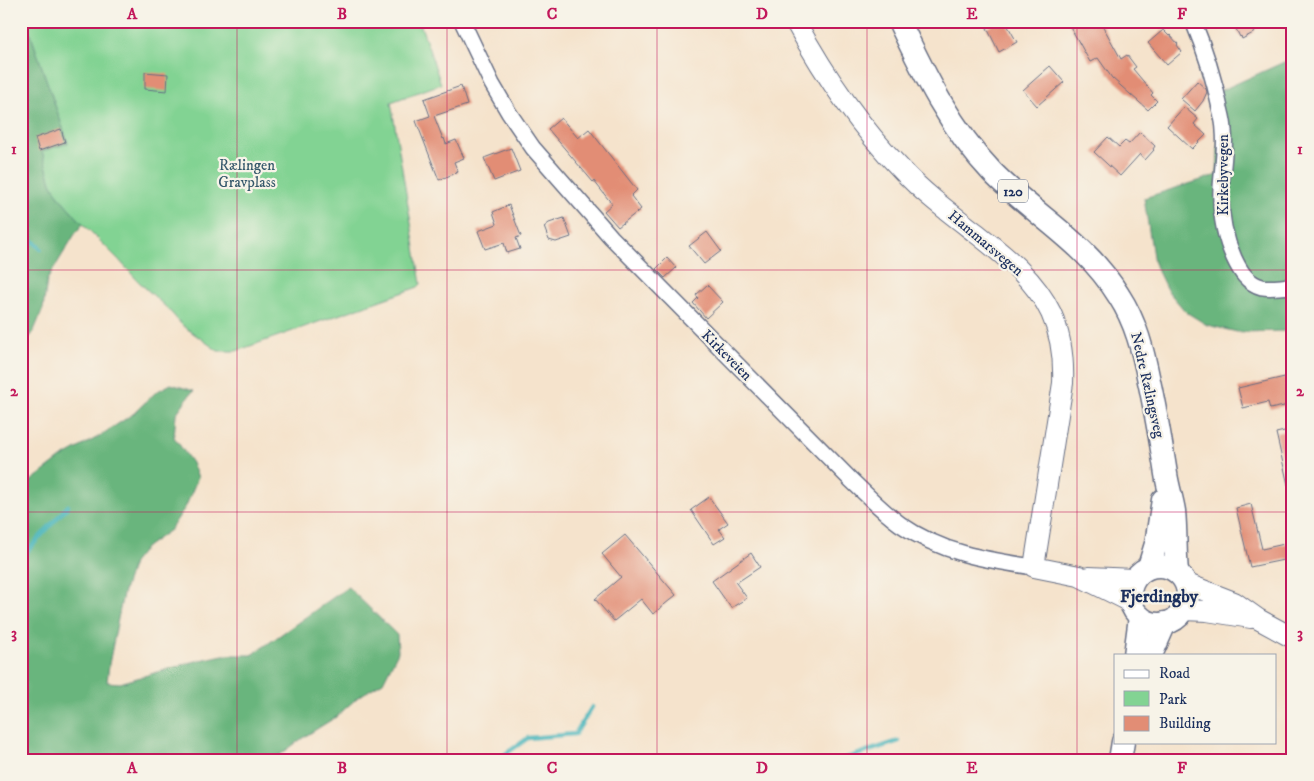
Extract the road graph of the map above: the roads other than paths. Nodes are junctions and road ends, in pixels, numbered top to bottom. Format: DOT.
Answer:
graph roads {
  1 [pos="462,21"];
  2 [pos="795,21"];
  3 [pos="899,21"];
  4 [pos="1193,21"];
  5 [pos="1293,286"];
  6 [pos="1166,474"];
  7 [pos="1034,567"];
  8 [pos="1142,573"];
  9 [pos="1078,576"];
  10 [pos="1181,577"];
  11 [pos="1136,610"];
  12 [pos="1174,616"];
  13 [pos="1258,619"];
  14 [pos="1293,638"];
  15 [pos="1136,654"];
  16 [pos="1152,654"];
  17 [pos="1124,744"];
  18 [pos="1120,760"];
  1 -- 7 [label="street, Kirkeveien"];
  2 -- 7 [label="street, Hammarsvegen"];
  3 -- 6 [label="main road, Nedre Rælingsveg / 120"];
  4 -- 5 [label="street, Kirkebyvegen"];
  6 -- 8 [label="main road, Nedre Rælingsveg / 120"];
  6 -- 10 [label="main road, Nedre Rælingsveg / 120"];
  7 -- 9 [label="street, Kirkeveien"];
  8 -- 9 [label="street, Kirkeveien"];
  8 -- 10 [label="main road"];
  8 -- 11 [label="main road, 120"];
  9 -- 11 [label="street, Kirkeveien"];
  10 -- 12 [label="main road, 120"];
  10 -- 13 [label="street"];
  11 -- 12 [label="main road"];
  11 -- 15 [label="main road, 120"];
  12 -- 13 [label="street"];
  12 -- 16 [label="main road, 120"];
  13 -- 14 [label="street"];
  17 -- 18 [label="main road"];
}
